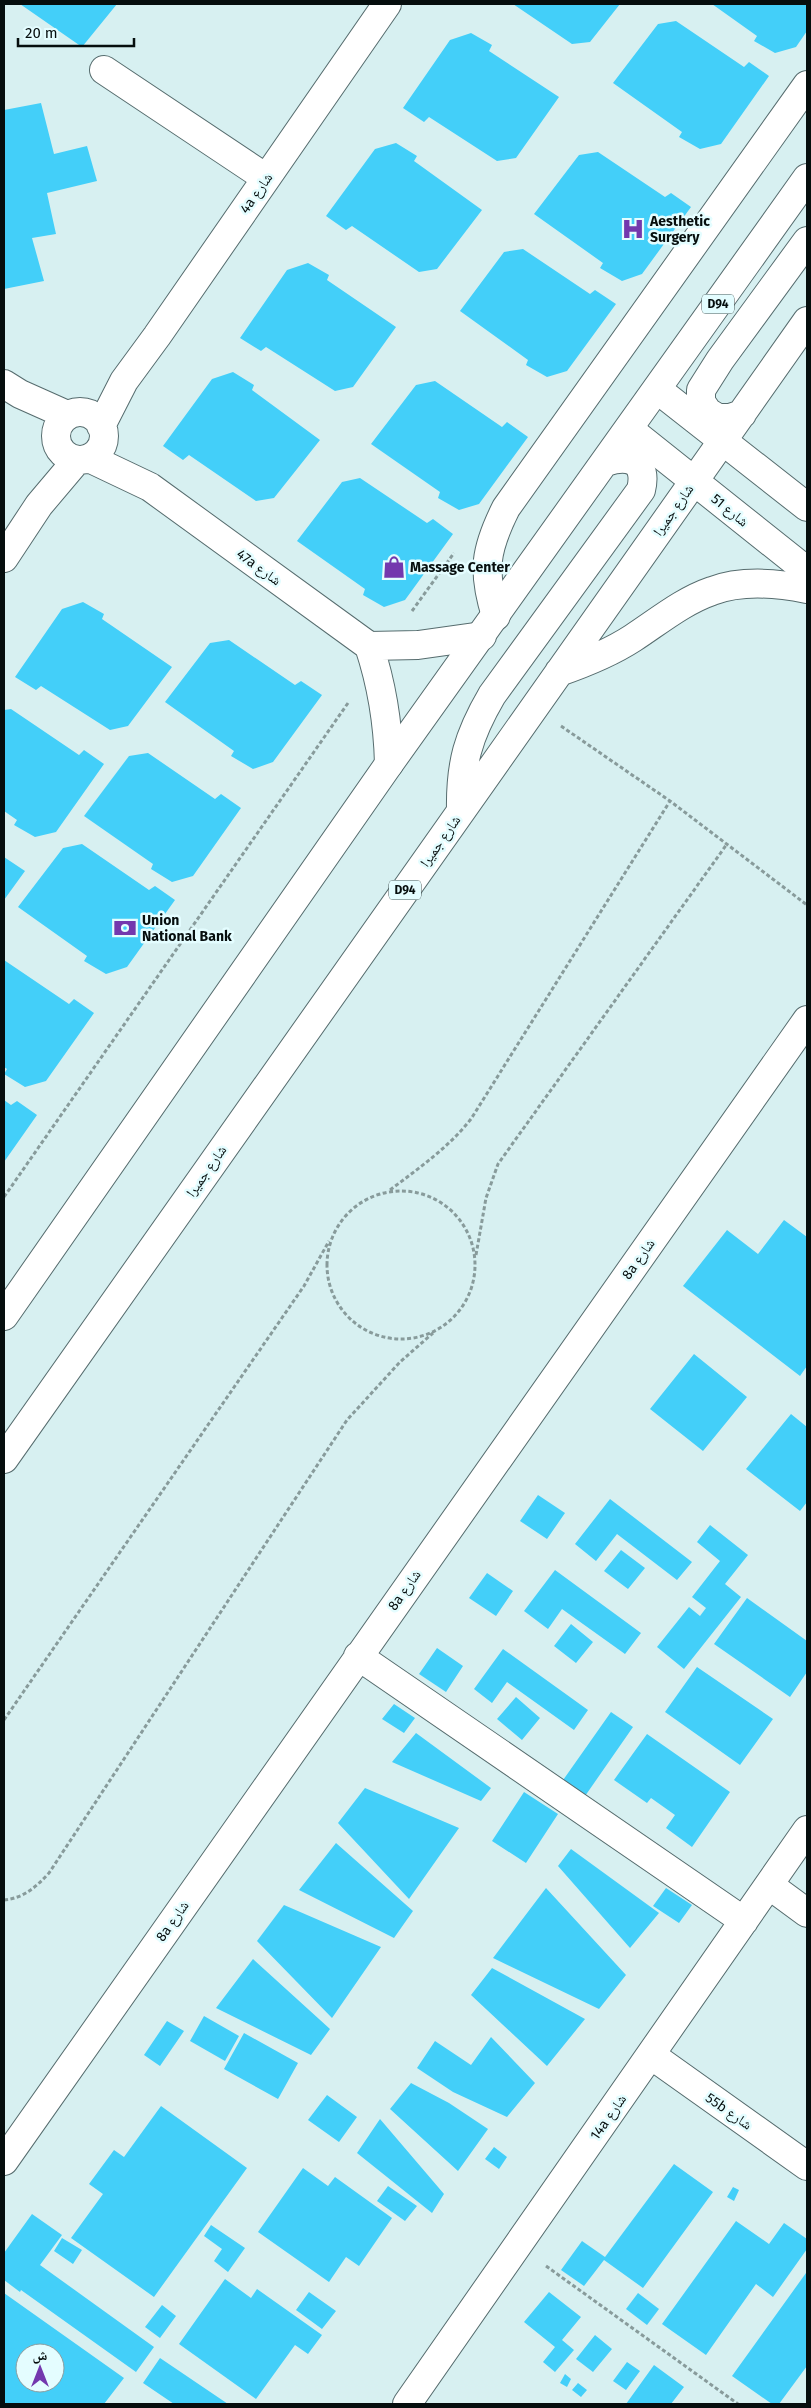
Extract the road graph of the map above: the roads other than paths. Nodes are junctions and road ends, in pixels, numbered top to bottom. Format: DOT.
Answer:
graph roads {
  1 [pos="387,4"];
  2 [pos="104,70"];
  3 [pos="807,85"];
  4 [pos="266,178"];
  5 [pos="807,178"];
  6 [pos="807,241"];
  7 [pos="807,321"];
  8 [pos="12,389"];
  9 [pos="658,390"];
  10 [pos="742,414"];
  11 [pos="630,430"];
  12 [pos="79,436"];
  13 [pos="722,440"];
  14 [pos="606,462"];
  15 [pos="694,481"];
  16 [pos="807,508"];
  17 [pos="4,558"];
  18 [pos="807,571"];
  19 [pos="807,589"];
  20 [pos="489,626"];
  21 [pos="369,646"];
  22 [pos="560,672"];
  23 [pos="389,764"];
  24 [pos="461,811"];
  25 [pos="807,1020"];
  26 [pos="4,1316"];
  27 [pos="4,1460"];
  28 [pos="358,1656"];
  29 [pos="807,1830"];
  30 [pos="769,1885"];
  31 [pos="807,1913"];
  32 [pos="744,1921"];
  33 [pos="651,2055"];
  34 [pos="4,2161"];
  35 [pos="807,2166"];
  36 [pos="407,2404"];
  1 -- 4 [label="street, 4a شارع"];
  2 -- 4 [label="street"];
  3 -- 20 [label="street"];
  4 -- 12 [label="street, 4a شارع"];
  5 -- 9 [label="street, D94"];
  6 -- 10 [label="street"];
  7 -- 10 [label="street, شارع جميرا / D94"];
  8 -- 12 [label="street, 47a شارع"];
  9 -- 11 [label="street, D94"];
  9 -- 13 [label="street"];
  10 -- 13 [label="street, شارع جميرا / D94"];
  11 -- 14 [label="street, D94"];
  11 -- 15 [label="street, شارع 51"];
  12 -- 17 [label="street, 4a شارع"];
  12 -- 21 [label="street, 47a شارع"];
  13 -- 15 [label="street, شارع جميرا / D94"];
  13 -- 16 [label="street"];
  14 -- 20 [label="street, D94"];
  14 -- 24 [label="street"];
  15 -- 18 [label="street, شارع 51"];
  15 -- 22 [label="street, شارع جميرا / D94"];
  19 -- 22 [label="street"];
  20 -- 21 [label="street"];
  20 -- 23 [label="street, D94"];
  21 -- 23 [label="street"];
  22 -- 24 [label="street, شارع جميرا / D94"];
  23 -- 26 [label="street, D94"];
  24 -- 27 [label="street, شارع جميرا / D94"];
  25 -- 28 [label="street, 8a شارع"];
  28 -- 32 [label="street"];
  28 -- 34 [label="street, 8a شارع"];
  29 -- 30 [label="street, 14a شارع"];
  30 -- 31 [label="street"];
  30 -- 32 [label="street, 14a شارع"];
  32 -- 33 [label="street, 14a شارع"];
  33 -- 35 [label="street, 55b شارع"];
  33 -- 36 [label="street, 14a شارع"];
}
